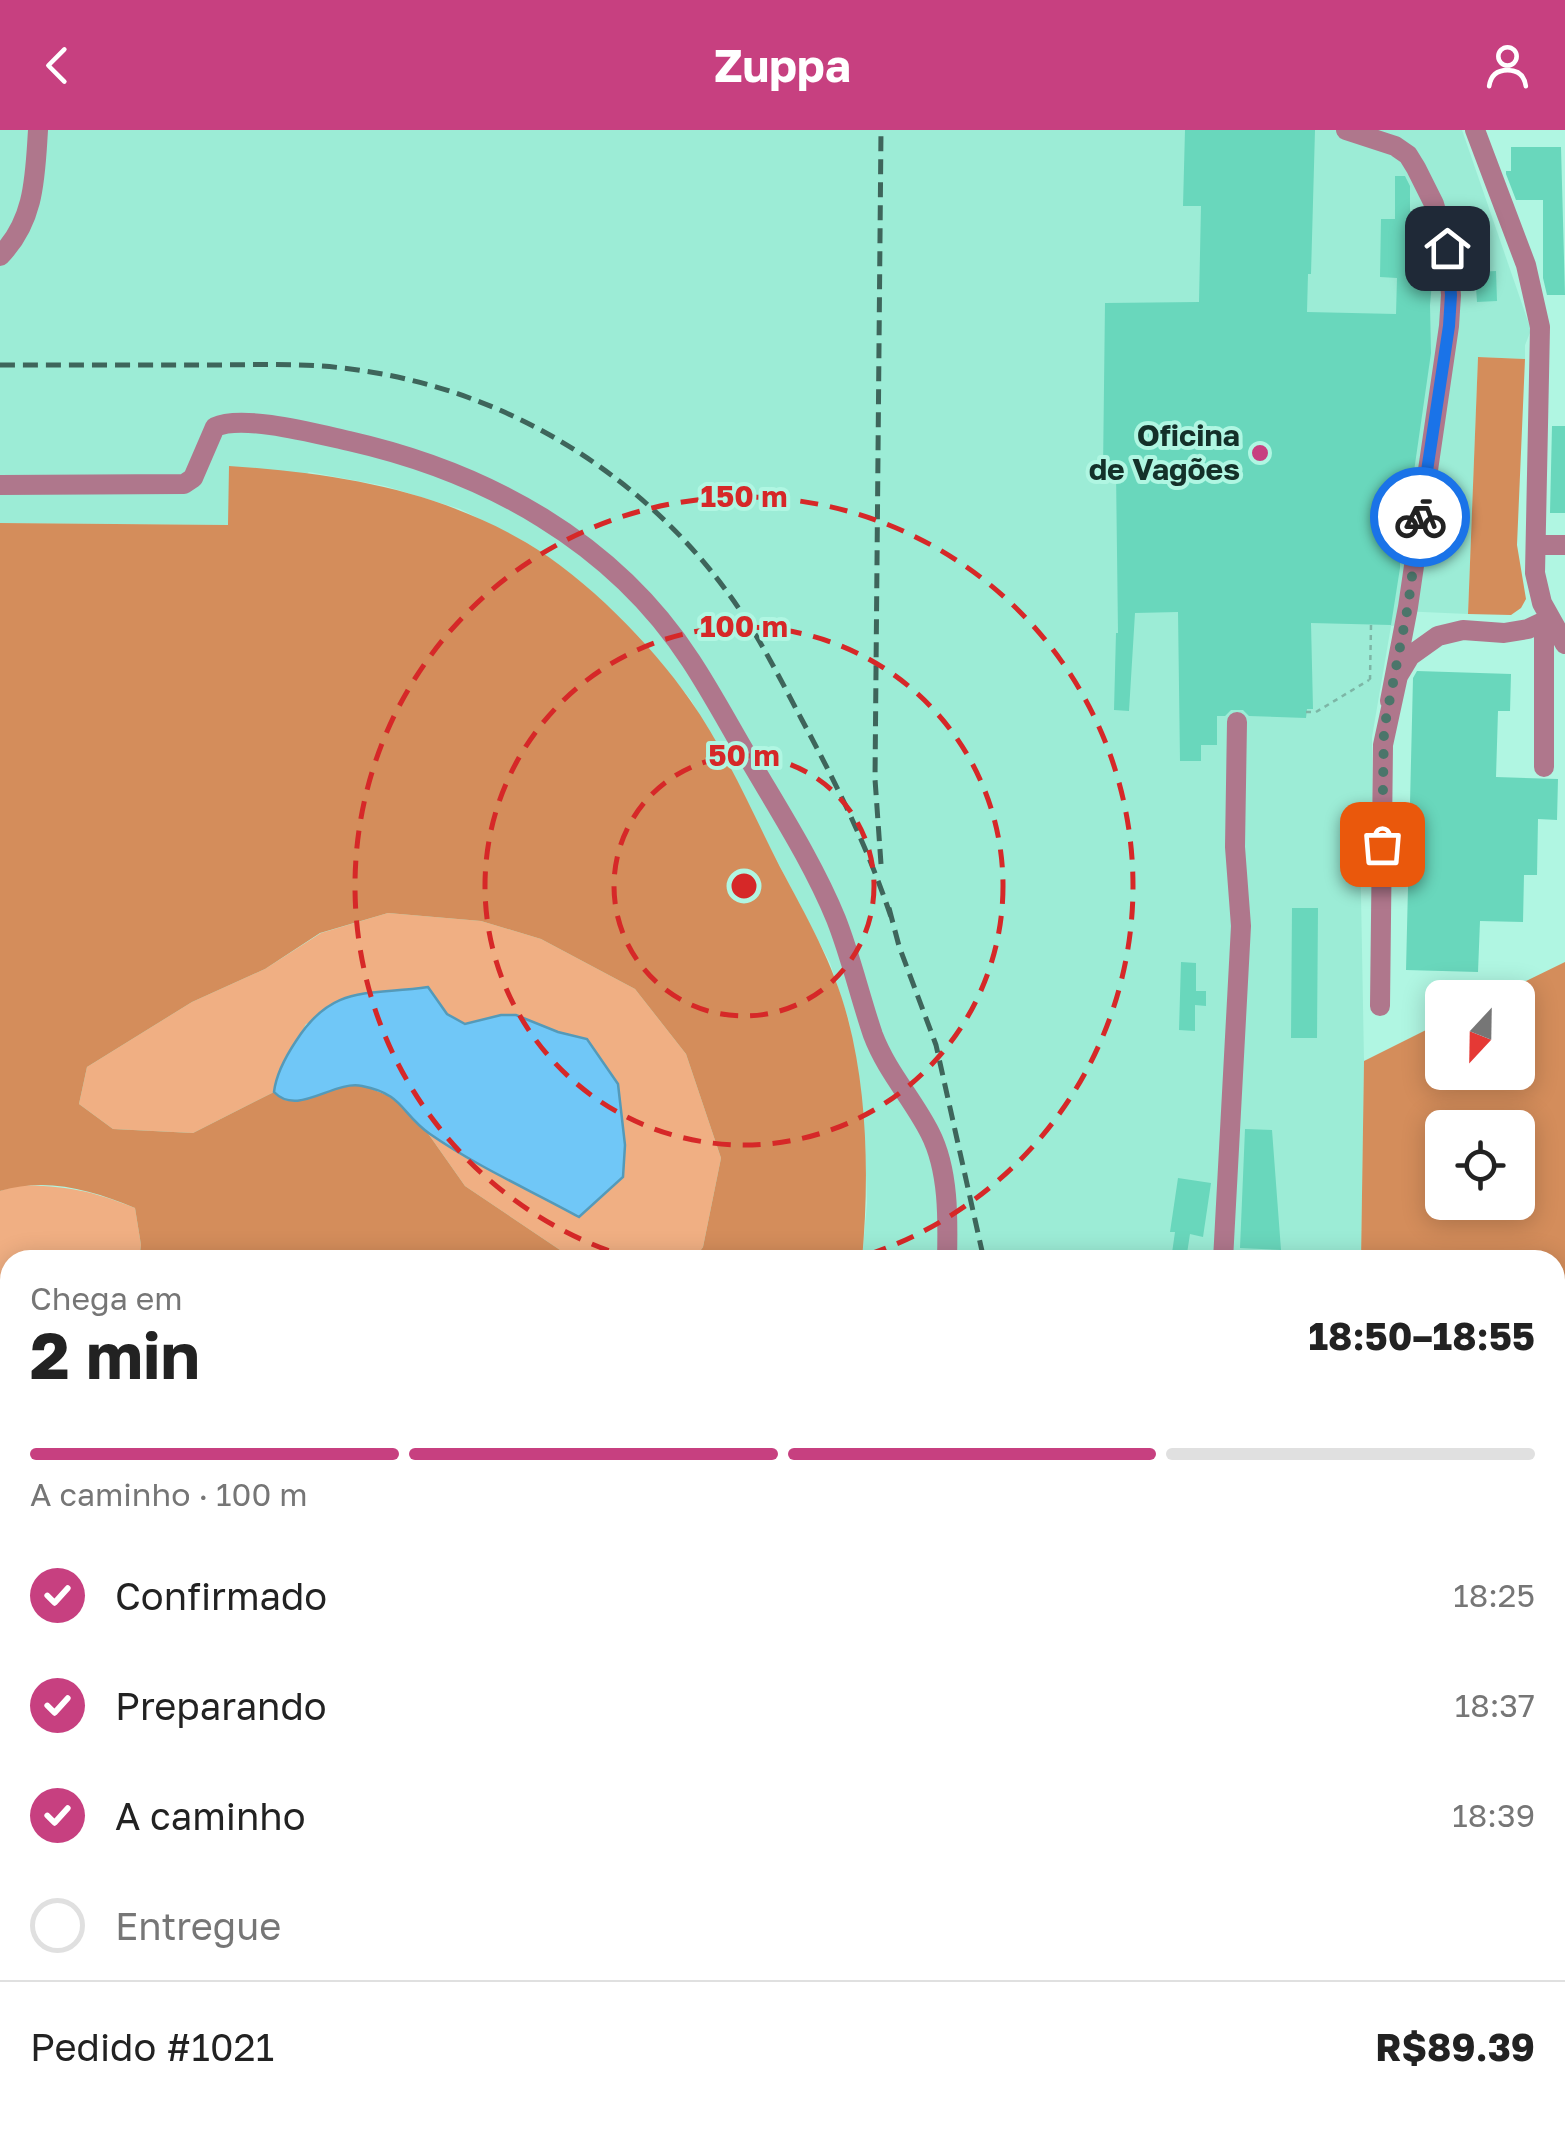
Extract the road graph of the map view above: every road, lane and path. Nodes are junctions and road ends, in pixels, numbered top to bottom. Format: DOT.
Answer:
graph roads {
  1 [pos="38,130"];
  2 [pos="1346,130"];
  3 [pos="1475,130"];
  4 [pos="0,256"];
  5 [pos="0,485"];
  6 [pos="1536,545"];
  7 [pos="1565,545"];
  8 [pos="1547,621"];
  9 [pos="1371,625"];
  10 [pos="1404,627"];
  11 [pos="1463,630"];
  12 [pos="1565,644"];
  13 [pos="1370,679"];
  14 [pos="1390,701"];
  15 [pos="1306,712"];
  16 [pos="1238,722"];
  17 [pos="1544,767"];
  18 [pos="1380,1006"];
  19 [pos="947,1250"];
  20 [pos="1224,1250"];
  1 -- 4 [label="lane"];
  2 -- 10 [label="lane"];
  3 -- 6 [label="lane"];
  5 -- 19 [label="lane"];
  6 -- 7 [label="lane"];
  6 -- 8 [label="lane"];
  8 -- 11 [label="lane"];
  8 -- 12 [label="lane"];
  8 -- 17 [label="lane"];
  9 -- 13 [label="path"];
  10 -- 11 [label="lane"];
  10 -- 14 [label="lane"];
  11 -- 14 [label="lane"];
  13 -- 14 [label="path"];
  13 -- 15 [label="path"];
  14 -- 18 [label="lane"];
  16 -- 20 [label="lane"];
}
